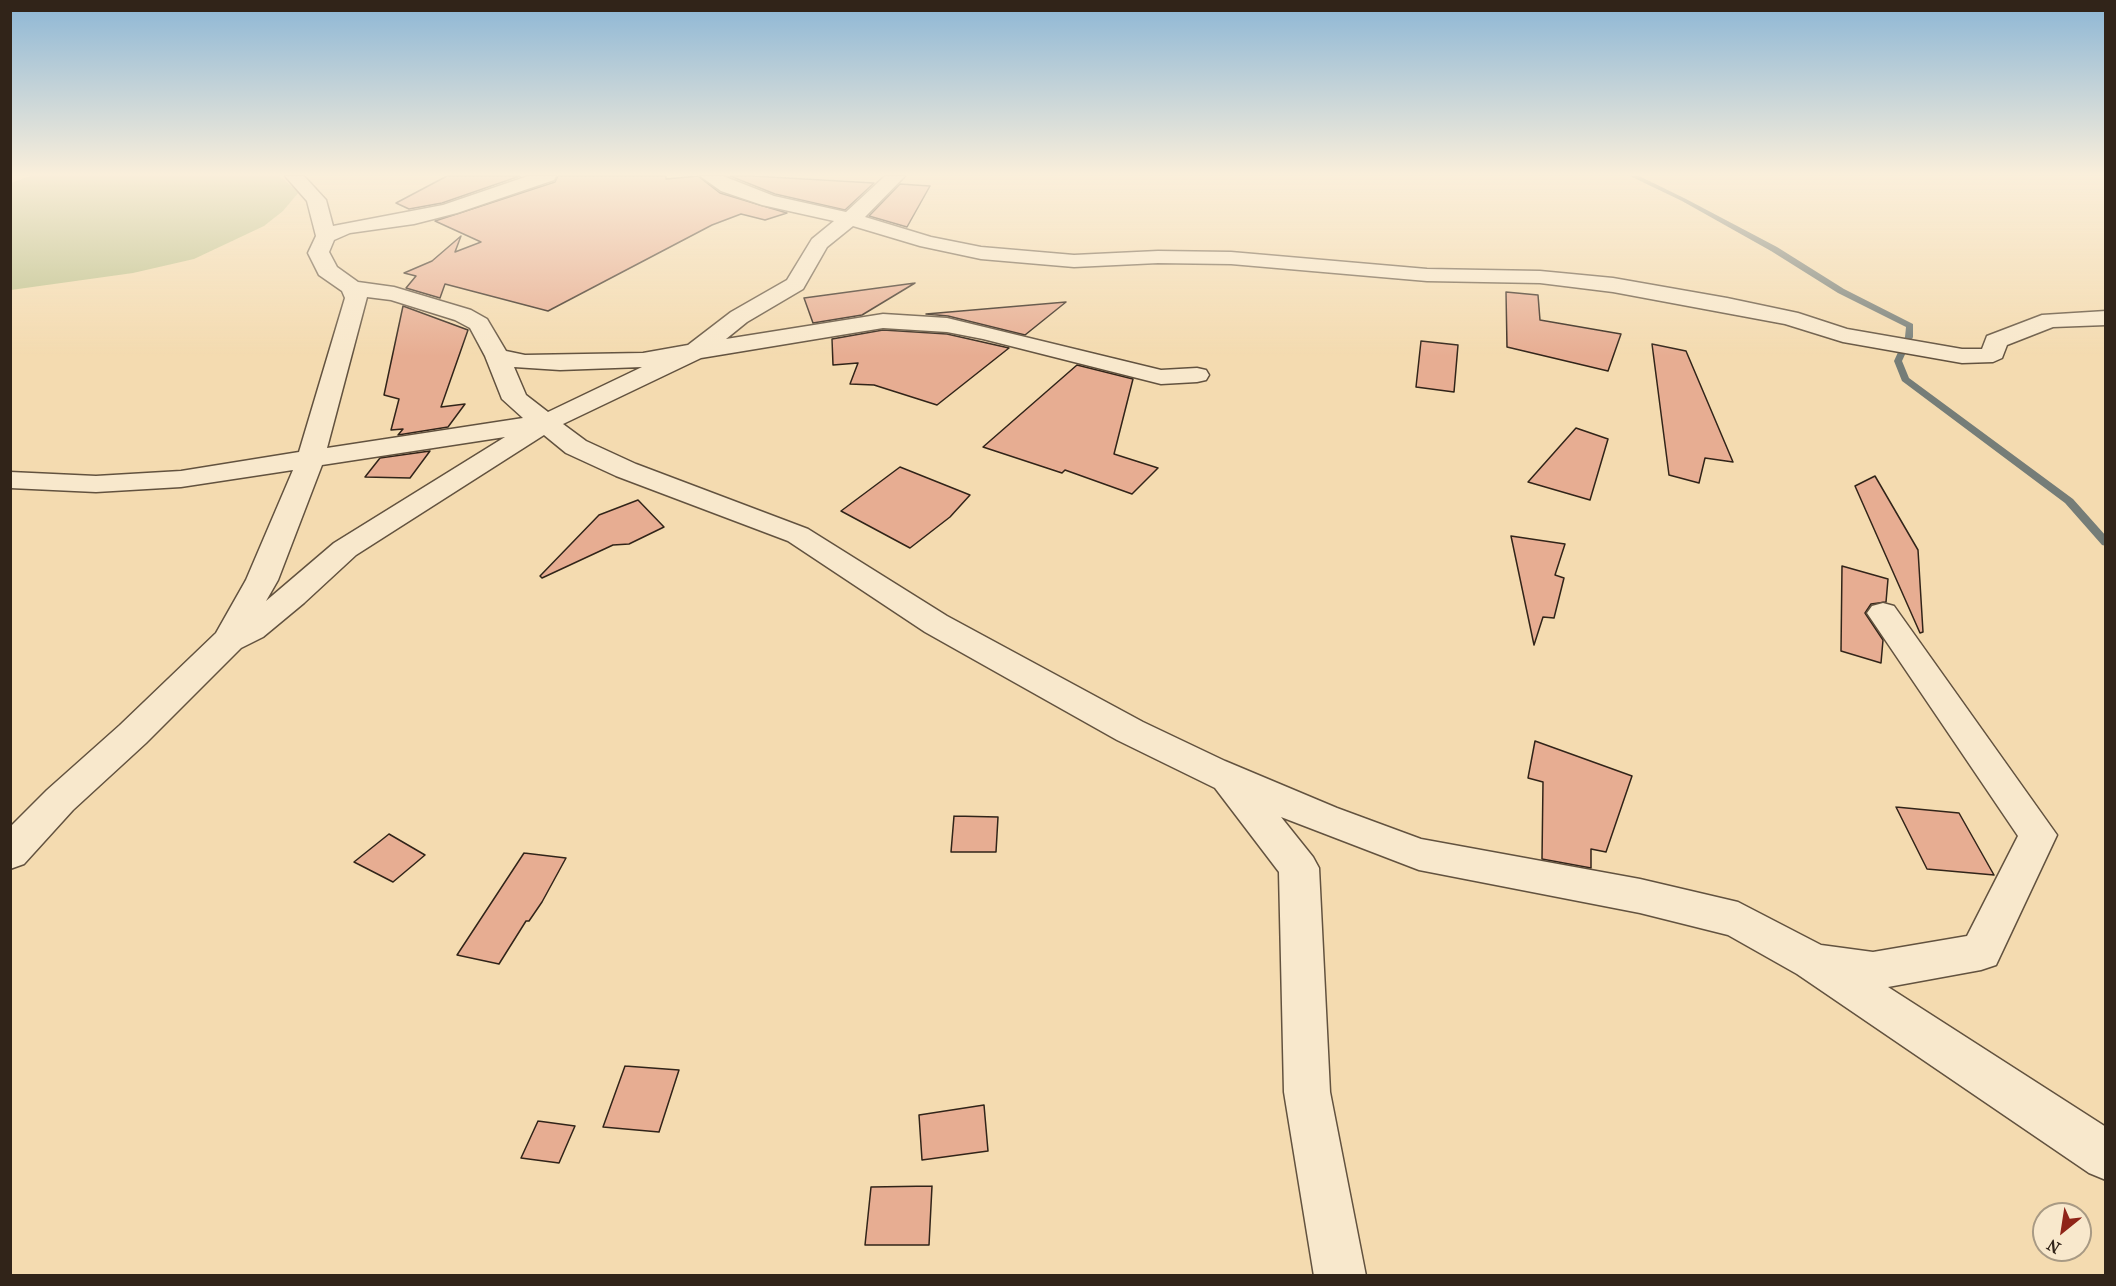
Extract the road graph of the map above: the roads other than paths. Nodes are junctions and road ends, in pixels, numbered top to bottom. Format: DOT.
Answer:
graph roads {
  1 [pos="326,236"];
  2 [pos="828,236"];
  3 [pos="907,236"];
  4 [pos="352,288"];
  5 [pos="2106,318"];
  6 [pos="700,349"];
  7 [pos="497,356"];
  8 [pos="1197,375"];
  9 [pos="545,423"];
  10 [pos="310,461"];
  11 [pos="10,480"];
  12 [pos="1883,613"];
  13 [pos="229,640"];
  14 [pos="1227,777"];
  15 [pos="10,853"];
  16 [pos="1812,961"];
  17 [pos="2106,1156"];
  18 [pos="1340,1275"];
  1 -- 4 [label="street"];
  2 -- 6 [label="street"];
  3 -- 5 [label="street"];
  4 -- 7 [label="street"];
  4 -- 10 [label="street"];
  6 -- 7 [label="street"];
  6 -- 8 [label="street"];
  6 -- 9 [label="street"];
  7 -- 9 [label="street"];
  9 -- 10 [label="street"];
  9 -- 13 [label="street"];
  9 -- 14 [label="street"];
  10 -- 11 [label="street"];
  10 -- 13 [label="street"];
  12 -- 16 [label="street"];
  13 -- 15 [label="street"];
  14 -- 16 [label="street"];
  14 -- 18 [label="street"];
  16 -- 17 [label="street"];
}
